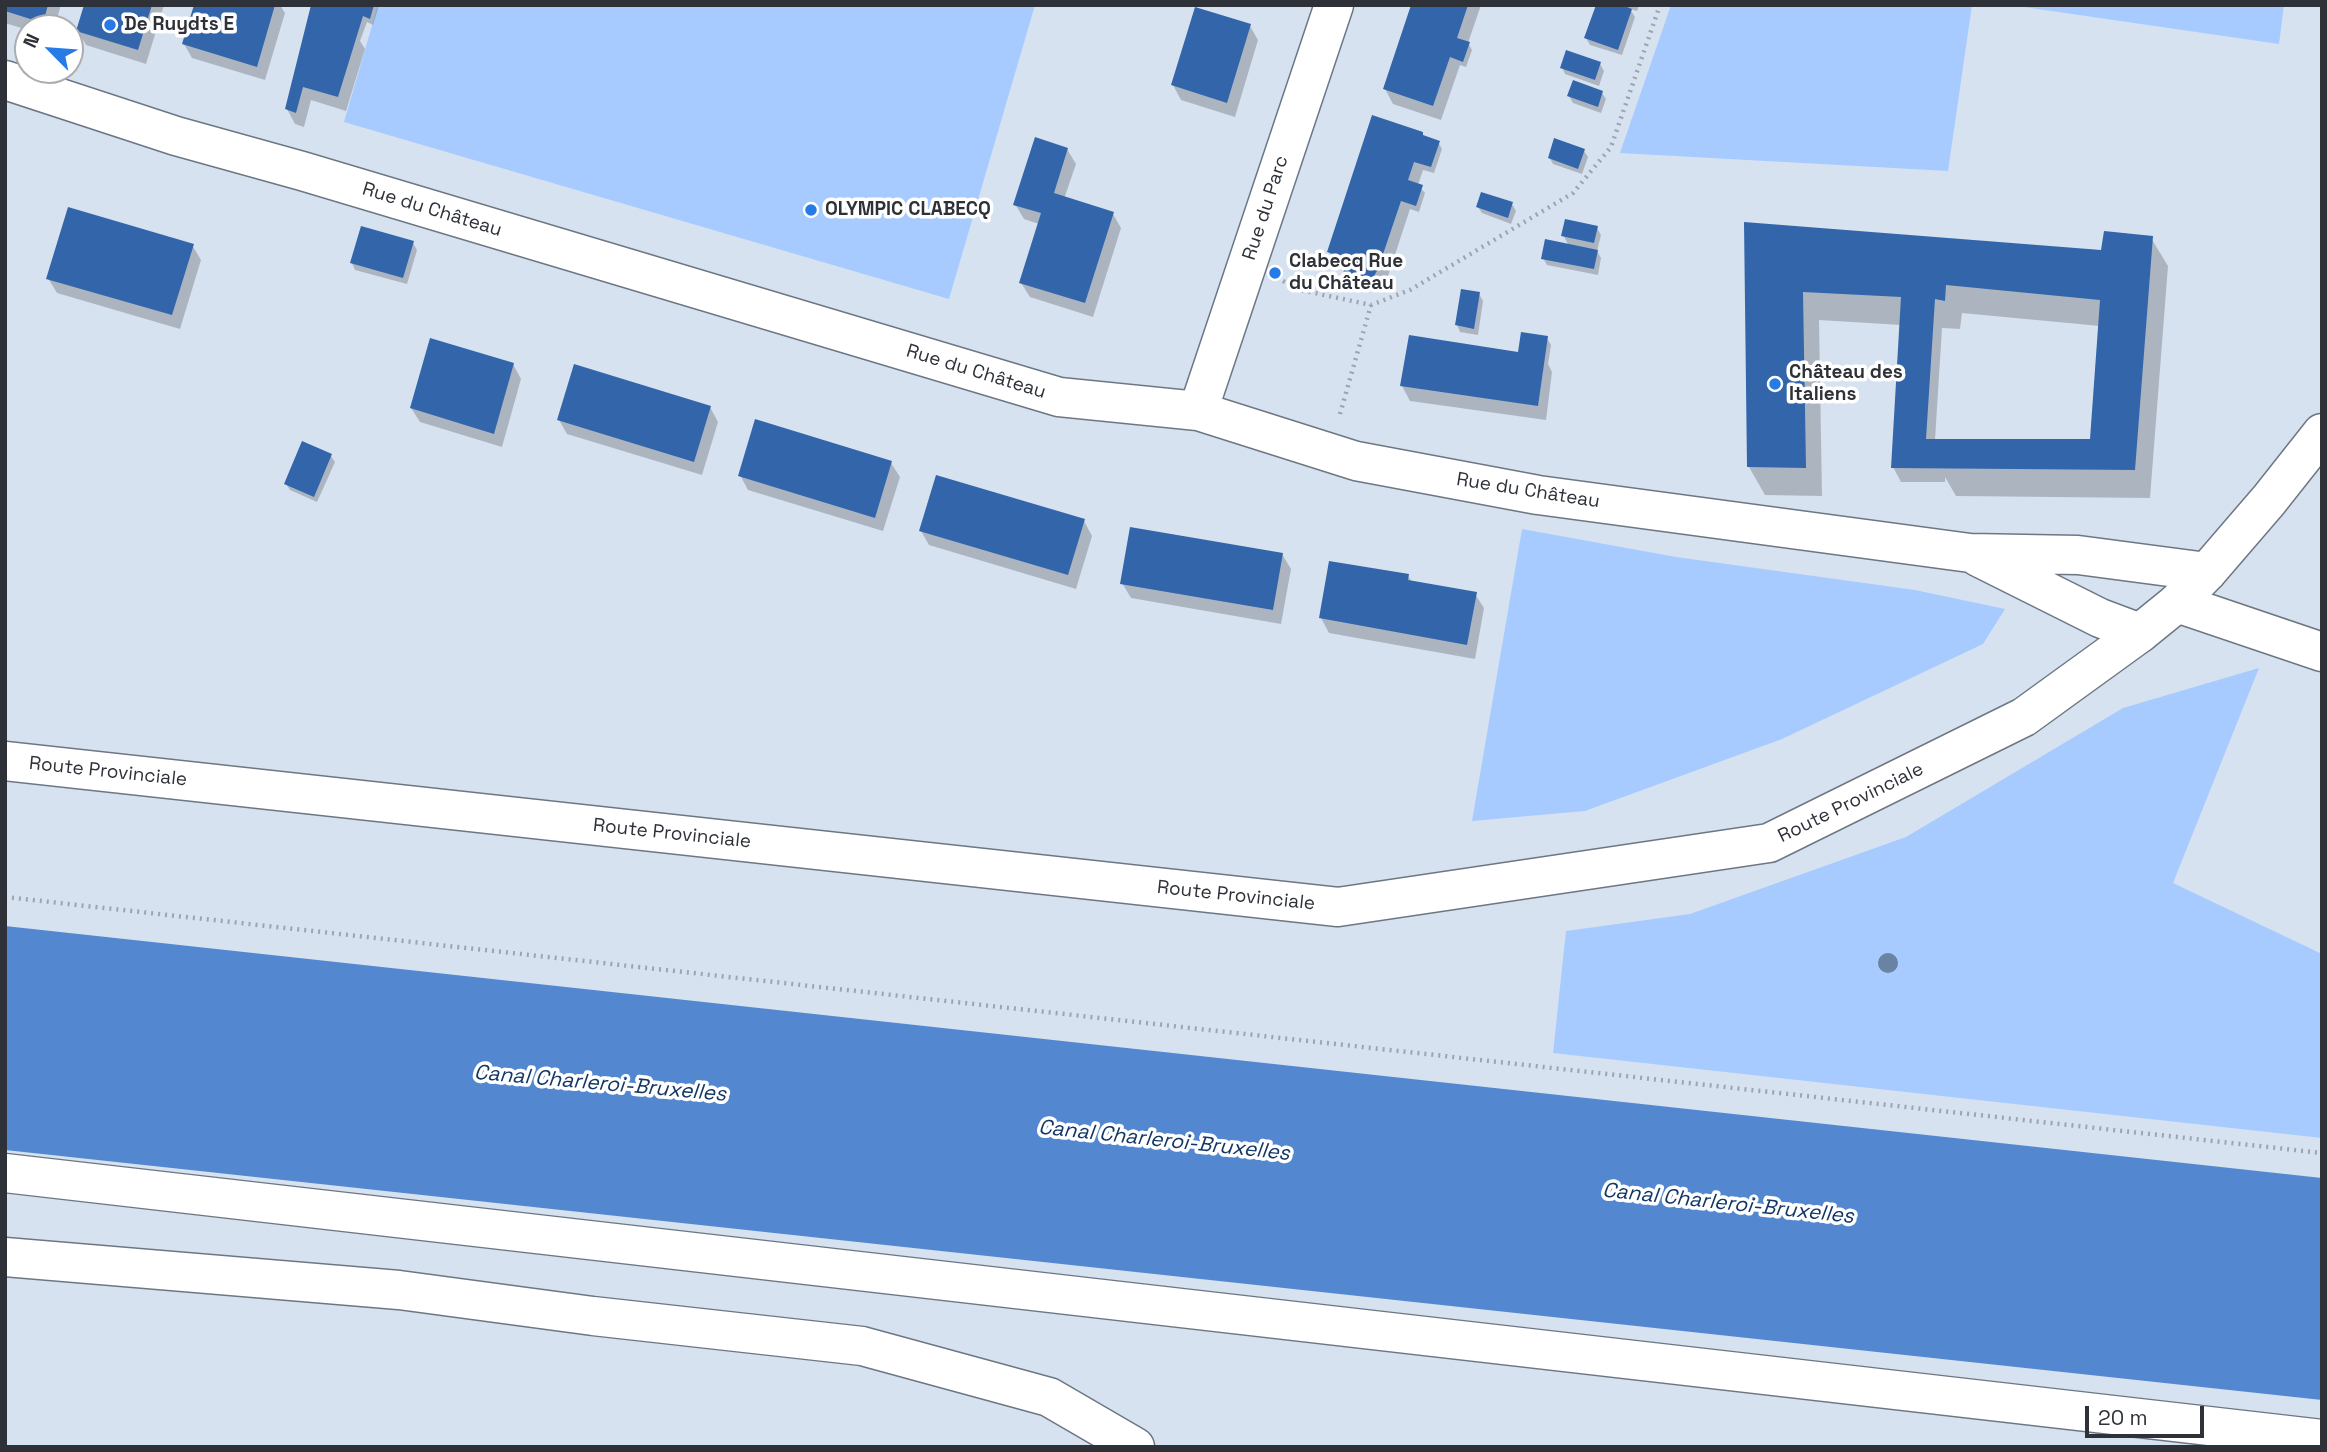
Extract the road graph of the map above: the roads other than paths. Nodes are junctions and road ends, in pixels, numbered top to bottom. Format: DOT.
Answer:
graph roads {
  1 [pos="1334,5"];
  2 [pos="5,80"];
  3 [pos="1198,411"];
  4 [pos="2322,433"];
  5 [pos="1970,553"];
  6 [pos="2207,572"];
  7 [pos="2177,603"];
  8 [pos="2140,633"];
  9 [pos="2322,652"];
  10 [pos="5,761"];
  11 [pos="5,1173"];
  12 [pos="5,1257"];
  13 [pos="2322,1439"];
  14 [pos="1135,1447"];
  1 -- 3 [label="street, Rue du Parc"];
  2 -- 3 [label="street, Rue du Château"];
  3 -- 5 [label="street, Rue du Château"];
  4 -- 6 [label="street, Route Provinciale"];
  5 -- 6 [label="street, Rue du Château"];
  5 -- 8 [label="street, Rue du Château"];
  6 -- 7 [label="street, Route Provinciale"];
  7 -- 8 [label="street, Route Provinciale"];
  7 -- 9 [label="street"];
  8 -- 10 [label="street, Route Provinciale"];
  11 -- 13 [label="street"];
  12 -- 14 [label="street"];
}
